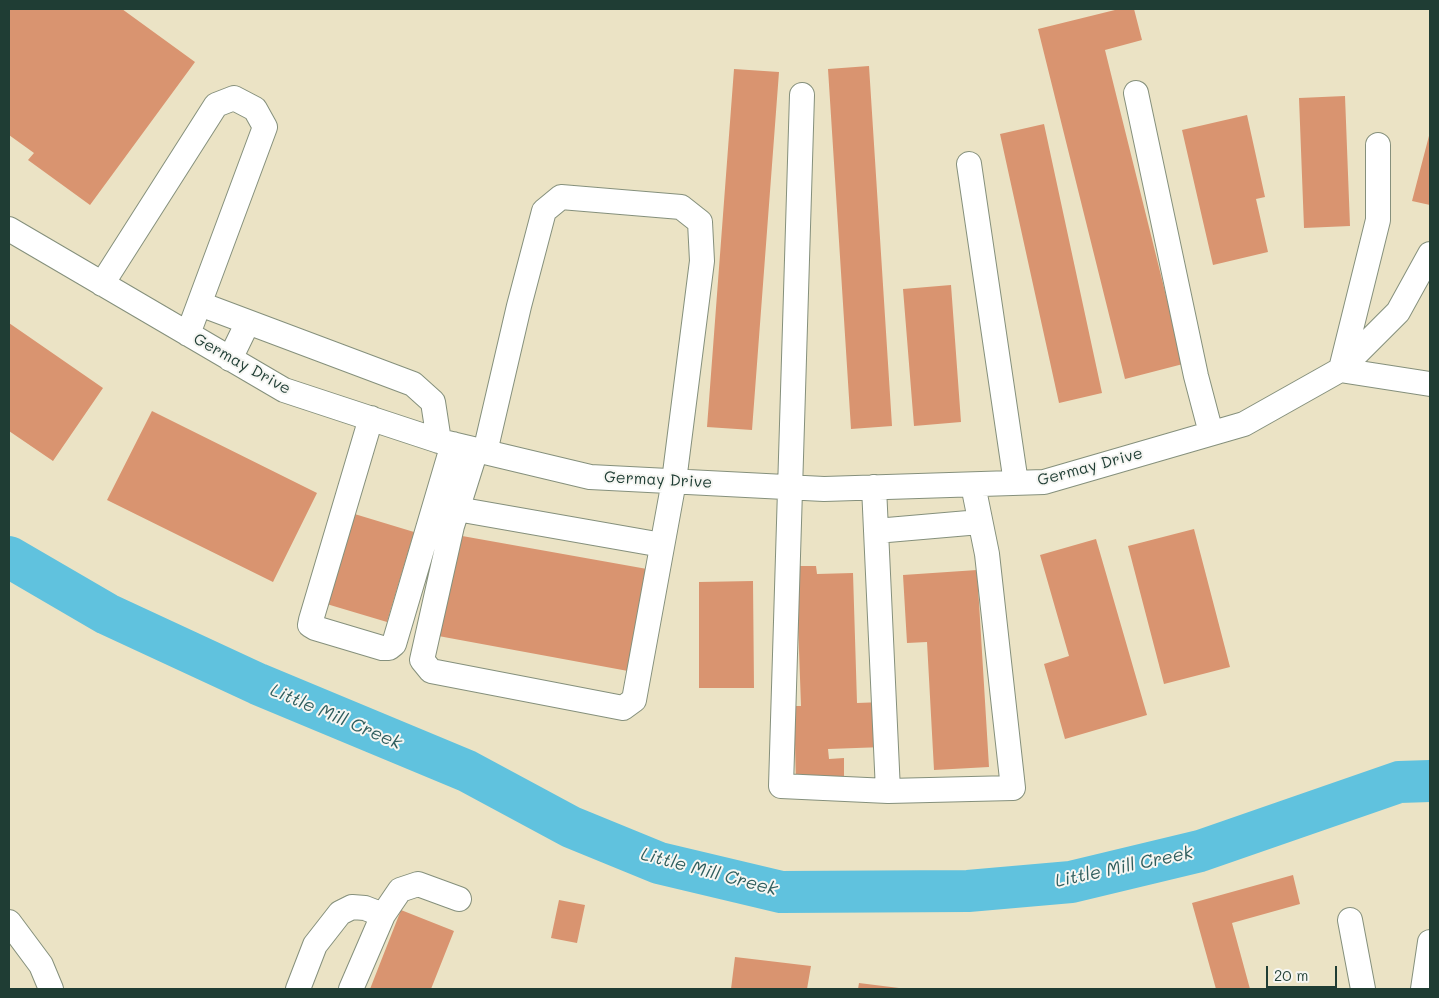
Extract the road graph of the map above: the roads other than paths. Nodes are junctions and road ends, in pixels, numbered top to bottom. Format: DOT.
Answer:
graph roads {
  1 [pos="1136,92"];
  2 [pos="802,95"];
  3 [pos="1378,145"];
  4 [pos="970,164"];
  5 [pos="9,229"];
  6 [pos="1430,254"];
  7 [pos="105,278"];
  8 [pos="194,319"];
  9 [pos="248,322"];
  10 [pos="230,359"];
  11 [pos="1340,370"];
  12 [pos="1430,384"];
  13 [pos="371,418"];
  14 [pos="1211,434"];
  15 [pos="446,443"];
  16 [pos="481,451"];
  17 [pos="674,481"];
  18 [pos="1016,483"];
  19 [pos="973,485"];
  20 [pos="789,487"];
  21 [pos="874,487"];
  22 [pos="457,509"];
  23 [pos="980,522"];
  24 [pos="876,531"];
  25 [pos="662,545"];
  26 [pos="888,791"];
  27 [pos="459,899"];
  28 [pos="382,916"];
  29 [pos="1350,920"];
  30 [pos="9,922"];
  31 [pos="1430,942"];
  32 [pos="52,989"];
  33 [pos="298,989"];
  34 [pos="351,989"];
  35 [pos="1363,989"];
  36 [pos="1423,989"];
  1 -- 14 [label="street"];
  2 -- 20 [label="street"];
  3 -- 11 [label="street"];
  4 -- 18 [label="street"];
  5 -- 7 [label="street, Germay Drive"];
  6 -- 11 [label="street, Germay Drive"];
  7 -- 8 [label="street, Germay Drive"];
  7 -- 8 [label="street"];
  8 -- 9 [label="street"];
  8 -- 10 [label="street, Germay Drive"];
  9 -- 10 [label="street"];
  9 -- 15 [label="street"];
  10 -- 13 [label="street, Germay Drive"];
  11 -- 12 [label="street"];
  11 -- 14 [label="street, Germay Drive"];
  13 -- 15 [label="street, Germay Drive"];
  13 -- 15 [label="street"];
  14 -- 18 [label="street, Germay Drive"];
  15 -- 16 [label="street, Germay Drive"];
  16 -- 17 [label="street, Germay Drive"];
  16 -- 17 [label="street"];
  16 -- 22 [label="street"];
  17 -- 20 [label="street, Germay Drive"];
  17 -- 25 [label="street"];
  18 -- 19 [label="street, Germay Drive"];
  19 -- 21 [label="street, Germay Drive"];
  19 -- 23 [label="street"];
  20 -- 21 [label="street, Germay Drive"];
  20 -- 26 [label="street"];
  21 -- 24 [label="street"];
  22 -- 25 [label="street"];
  22 -- 25 [label="street"];
  23 -- 24 [label="street"];
  23 -- 26 [label="street"];
  24 -- 26 [label="street"];
  27 -- 28 [label="street"];
  28 -- 33 [label="street"];
  28 -- 34 [label="street"];
  29 -- 35 [label="street"];
  30 -- 32 [label="street"];
  31 -- 36 [label="street"];
}
